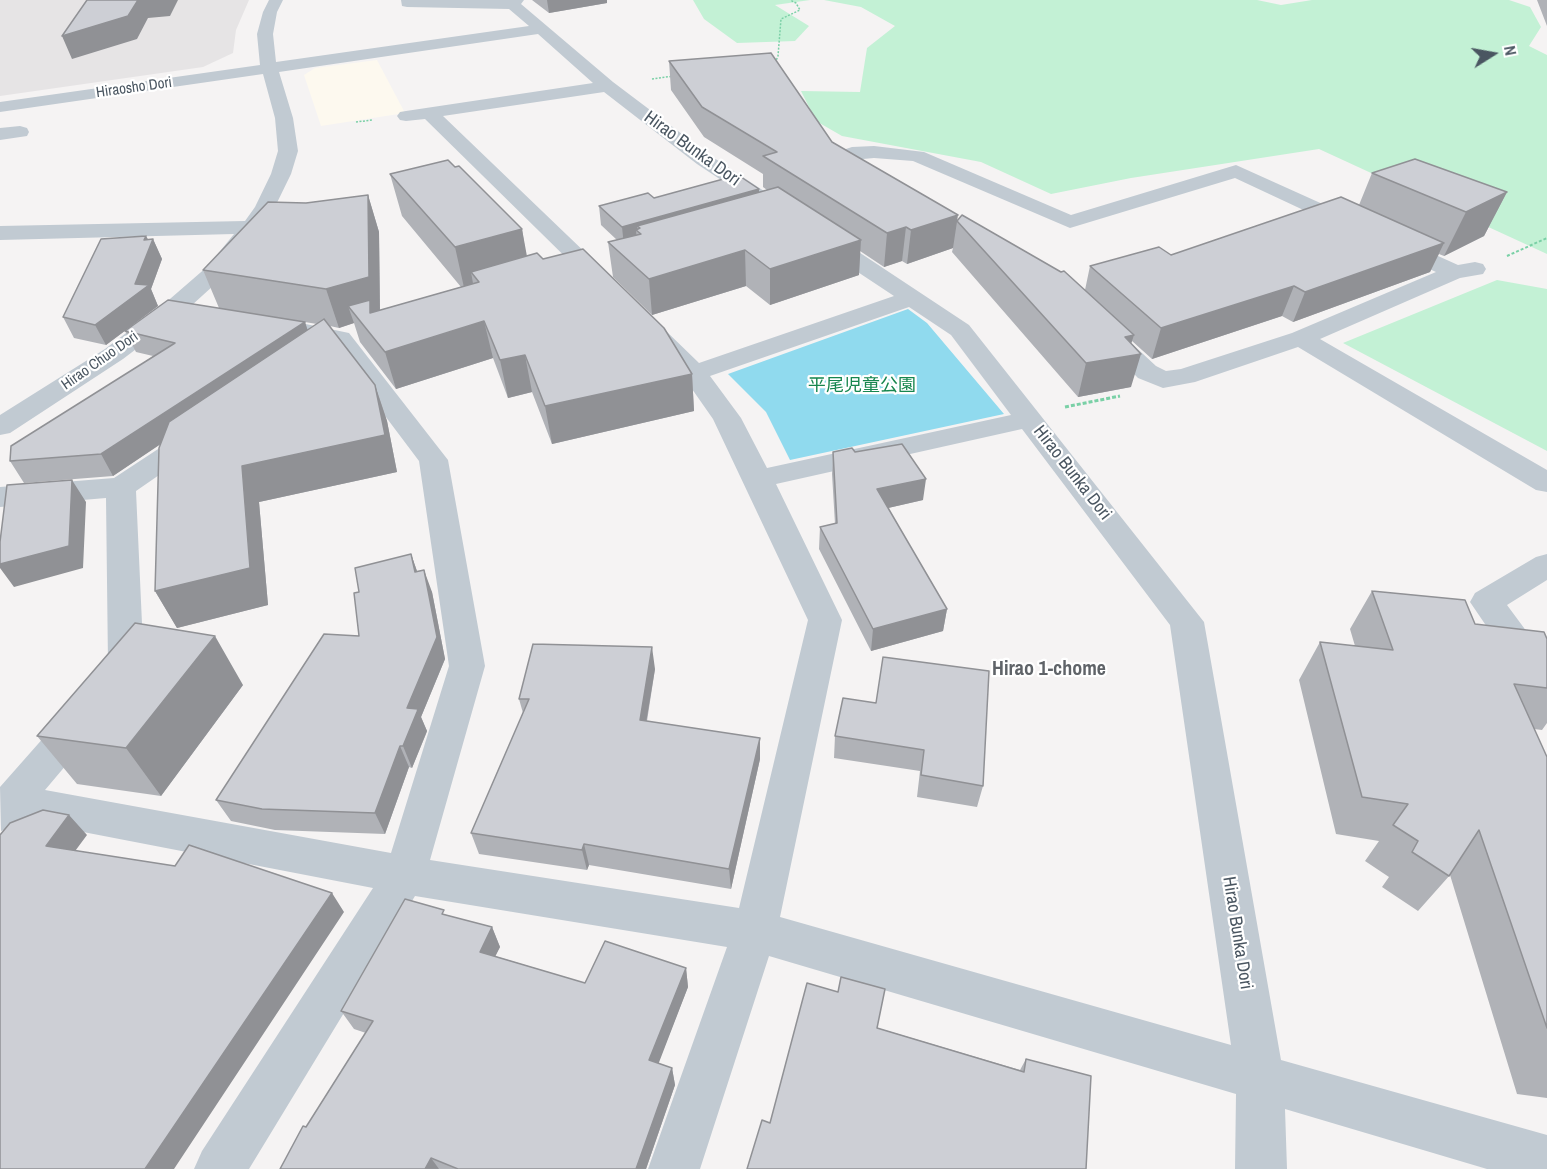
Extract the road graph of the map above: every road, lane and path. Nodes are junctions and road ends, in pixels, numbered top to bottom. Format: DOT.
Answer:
graph roads {
  1 [pos="276,0"];
  2 [pos="408,0"];
  3 [pos="790,0"];
  4 [pos="515,2"];
  5 [pos="542,28"];
  6 [pos="774,66"];
  7 [pos="268,69"];
  8 [pos="607,86"];
  9 [pos="0,107"];
  10 [pos="430,113"];
  11 [pos="406,116"];
  12 [pos="20,132"];
  13 [pos="0,134"];
  14 [pos="888,191"];
  15 [pos="250,227"];
  16 [pos="0,233"];
  17 [pos="1547,237"];
  18 [pos="610,259"];
  19 [pos="576,269"];
  20 [pos="1465,271"];
  21 [pos="912,298"];
  22 [pos="172,309"];
  23 [pos="207,315"];
  24 [pos="1091,320"];
  25 [pos="278,326"];
  26 [pos="351,334"];
  27 [pos="1301,338"];
  28 [pos="302,364"];
  29 [pos="694,373"];
  30 [pos="1120,396"];
  31 [pos="1028,417"];
  32 [pos="217,422"];
  33 [pos="0,427"];
  34 [pos="758,479"];
  35 [pos="1547,483"];
  36 [pos="122,488"];
  37 [pos="0,497"];
  38 [pos="1547,565"];
  39 [pos="1547,686"];
  40 [pos="6,808"];
  41 [pos="405,875"];
  42 [pos="755,931"];
  43 [pos="1260,1079"];
  44 [pos="1547,1161"];
  45 [pos="220,1169"];
  46 [pos="674,1169"];
  47 [pos="1261,1169"];
  1 -- 7 [label="street, Hirao Chuo Dori"];
  2 -- 4 [label="street"];
  3 -- 6 [label="path"];
  4 -- 5 [label="street, Hirao Bunka Dori"];
  5 -- 7 [label="street, Hiraosho Dori"];
  5 -- 8 [label="street, Hirao Bunka Dori"];
  7 -- 9 [label="street, Hiraosho Dori"];
  7 -- 15 [label="street, Hirao Chuo Dori"];
  8 -- 10 [label="street"];
  8 -- 21 [label="street, Hirao Bunka Dori"];
  10 -- 11 [label="street"];
  10 -- 19 [label="street"];
  12 -- 13 [label="street"];
  14 -- 20 [label="street"];
  15 -- 16 [label="street"];
  15 -- 22 [label="street, Hirao Chuo Dori"];
  17 -- 20 [label="path"];
  18 -- 19 [label="street"];
  19 -- 29 [label="street"];
  20 -- 27 [label="street"];
  21 -- 29 [label="street"];
  21 -- 31 [label="street, Hirao Bunka Dori"];
  22 -- 23 [label="street"];
  22 -- 33 [label="street, Hirao Chuo Dori"];
  24 -- 27 [label="street"];
  25 -- 26 [label="street"];
  26 -- 28 [label="street"];
  26 -- 41 [label="street"];
  27 -- 35 [label="street"];
  29 -- 34 [label="street"];
  30 -- 31 [label="path"];
  31 -- 34 [label="street"];
  31 -- 43 [label="street, Hirao Bunka Dori"];
  32 -- 36 [label="street"];
  34 -- 42 [label="street"];
  36 -- 37 [label="street"];
  36 -- 40 [label="street"];
  38 -- 39 [label="street"];
  40 -- 41 [label="street"];
  41 -- 42 [label="street"];
  41 -- 45 [label="street"];
  42 -- 43 [label="street"];
  42 -- 46 [label="street"];
  43 -- 44 [label="street"];
  43 -- 47 [label="street, Hirao Bunka Dori"];
}
